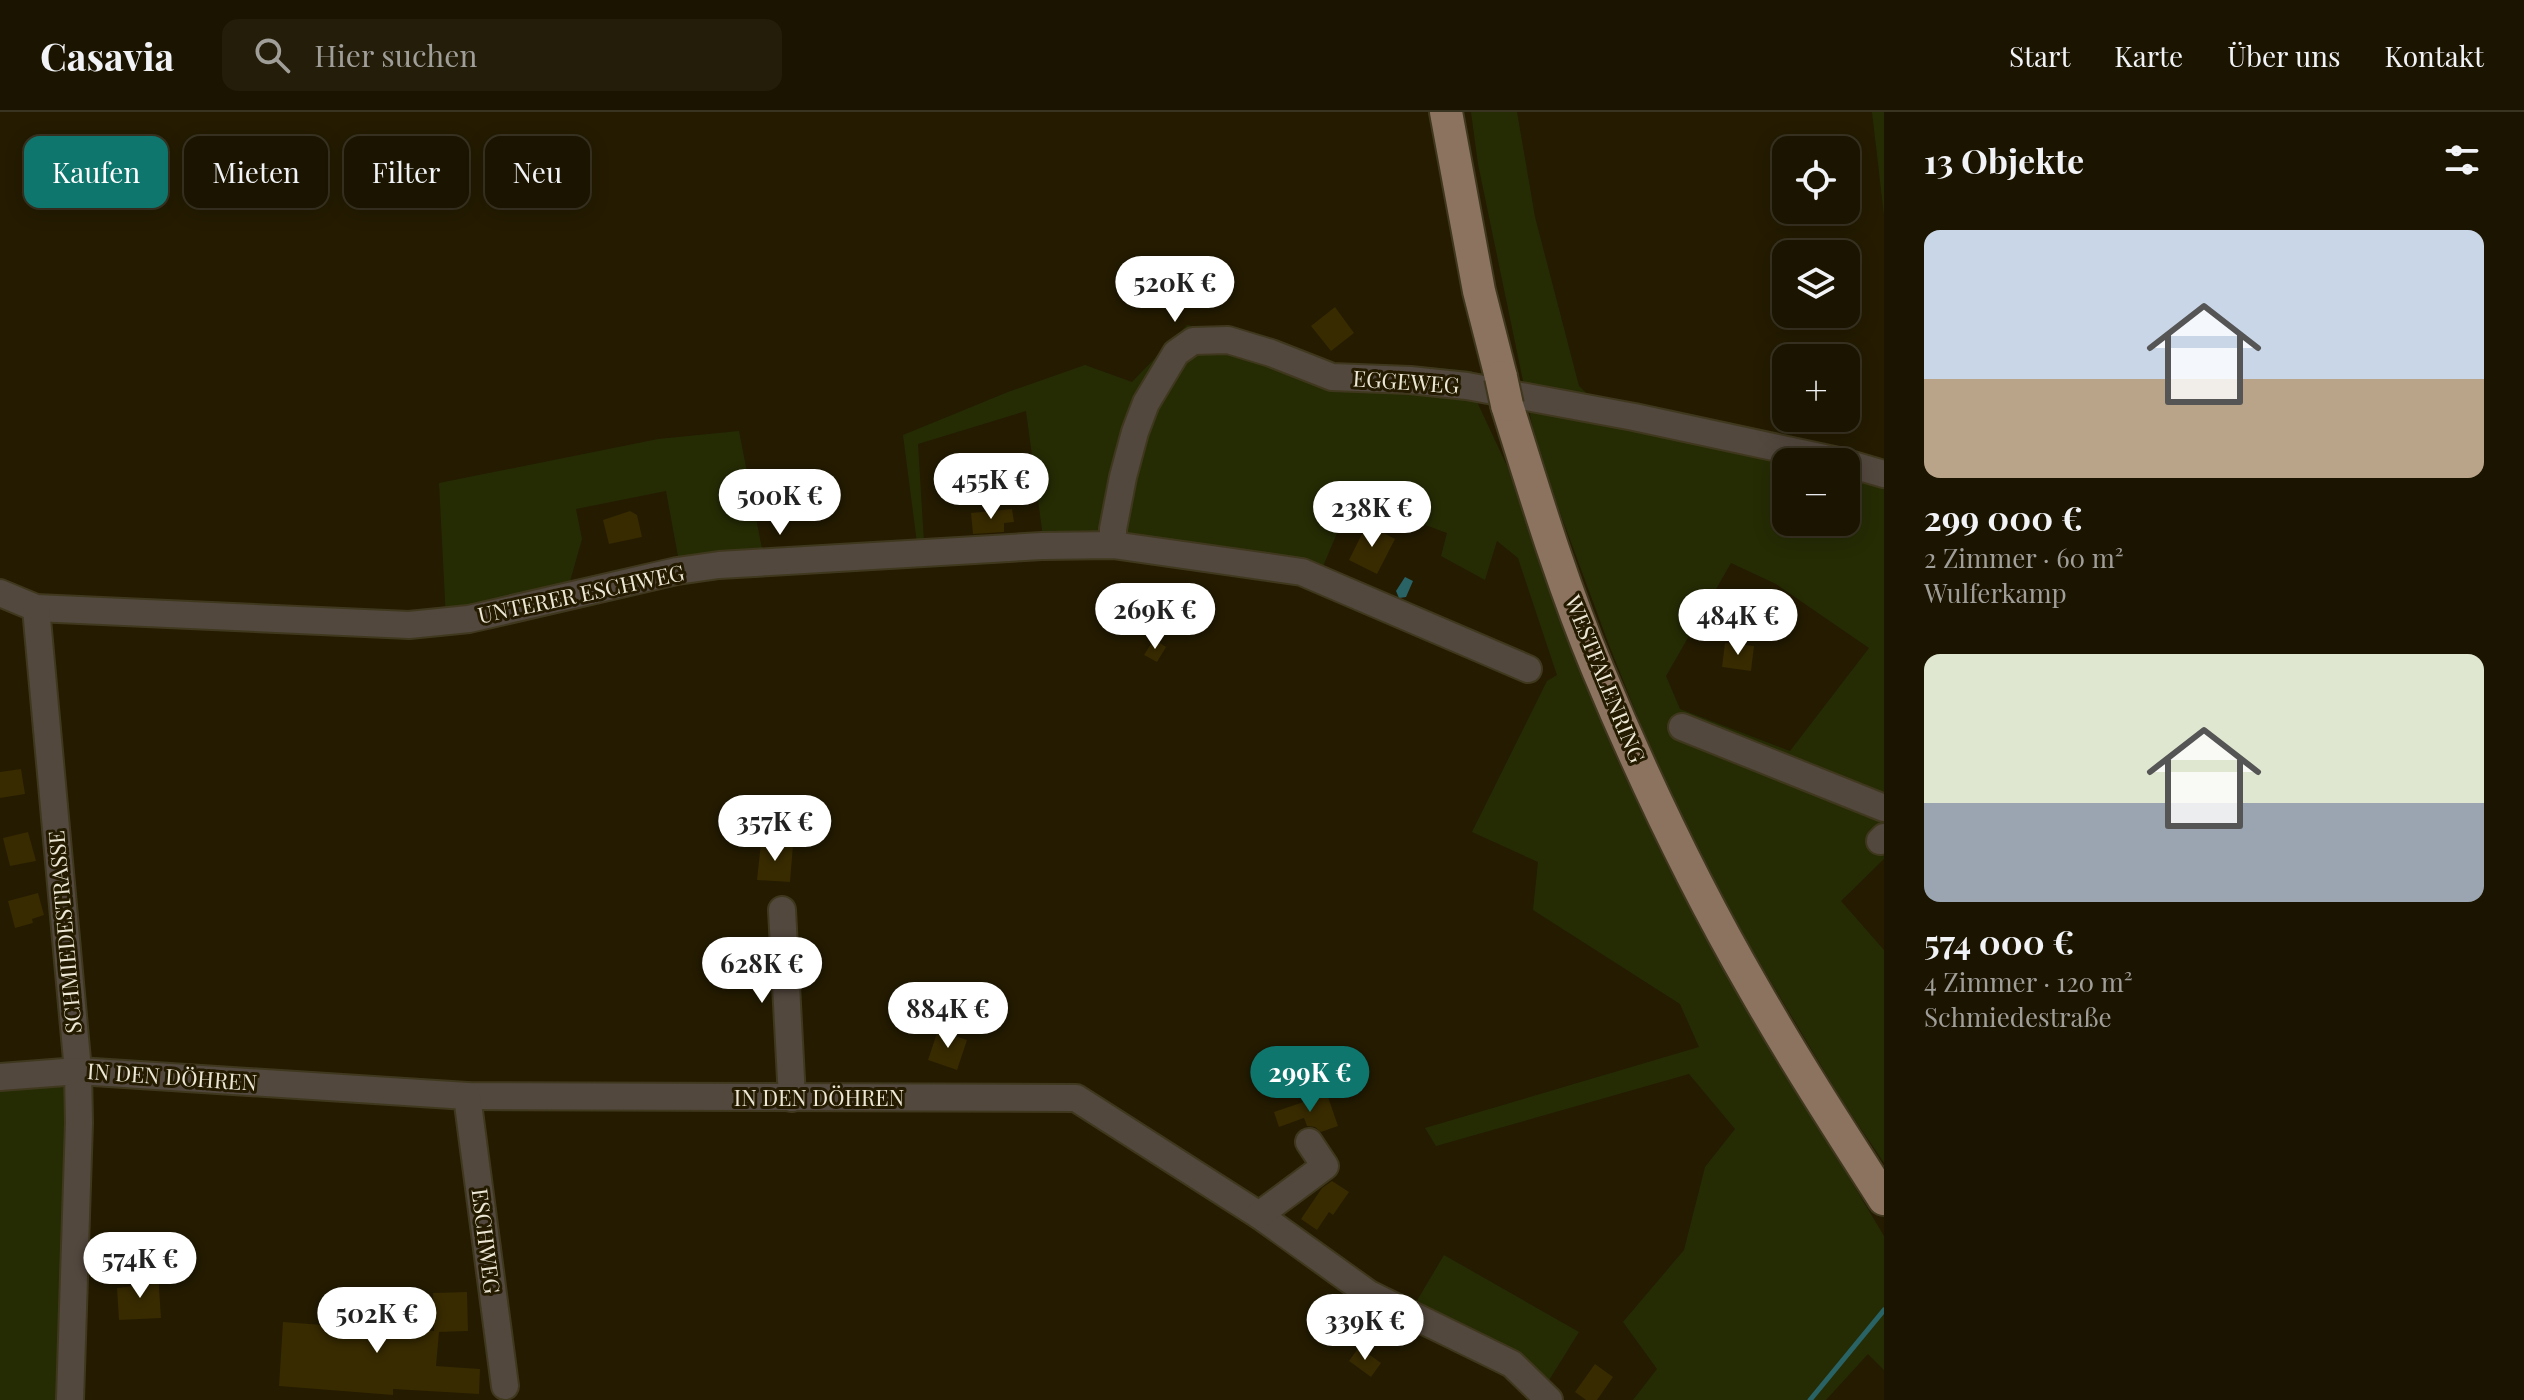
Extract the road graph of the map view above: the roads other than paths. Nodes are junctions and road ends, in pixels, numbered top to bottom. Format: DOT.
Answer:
graph roads {
  1 [pos="1446,112"];
  2 [pos="1779,448"];
  3 [pos="1860,467"];
  4 [pos="1884,474"];
  5 [pos="1113,545"];
  6 [pos="0,593"];
  7 [pos="36,608"];
  8 [pos="1528,669"];
  9 [pos="1682,727"];
  10 [pos="1884,808"];
  11 [pos="782,910"];
  12 [pos="78,1071"];
  13 [pos="0,1077"];
  14 [pos="467,1096"];
  15 [pos="792,1098"];
  16 [pos="1309,1142"];
  17 [pos="1884,1199"];
  18 [pos="1259,1215"];
  19 [pos="505,1386"];
  20 [pos="70,1400"];
  21 [pos="1549,1400"];
  1 -- 17 [label="main road, WESTFALENRING"];
  2 -- 5 [label="street, EGGEWEG"];
  3 -- 4 [label="street, EGGEWEG"];
  5 -- 7 [label="street, UNTERER ESCHWEG"];
  5 -- 8 [label="street, UNTERER ESCHWEG"];
  6 -- 7 [label="street, UNTERER ESCHWEG"];
  7 -- 12 [label="street, SCHMIEDESTRASSE"];
  9 -- 10 [label="street"];
  11 -- 15 [label="street"];
  12 -- 13 [label="street, IN DEN DÖHREN"];
  12 -- 14 [label="street, IN DEN DÖHREN"];
  12 -- 20 [label="street, SCHMIEDESTRASSE"];
  14 -- 15 [label="street, IN DEN DÖHREN"];
  14 -- 19 [label="street, ESCHWEG"];
  15 -- 18 [label="street, IN DEN DÖHREN"];
  16 -- 18 [label="street"];
  18 -- 21 [label="street, IN DEN DÖHREN"];
}
